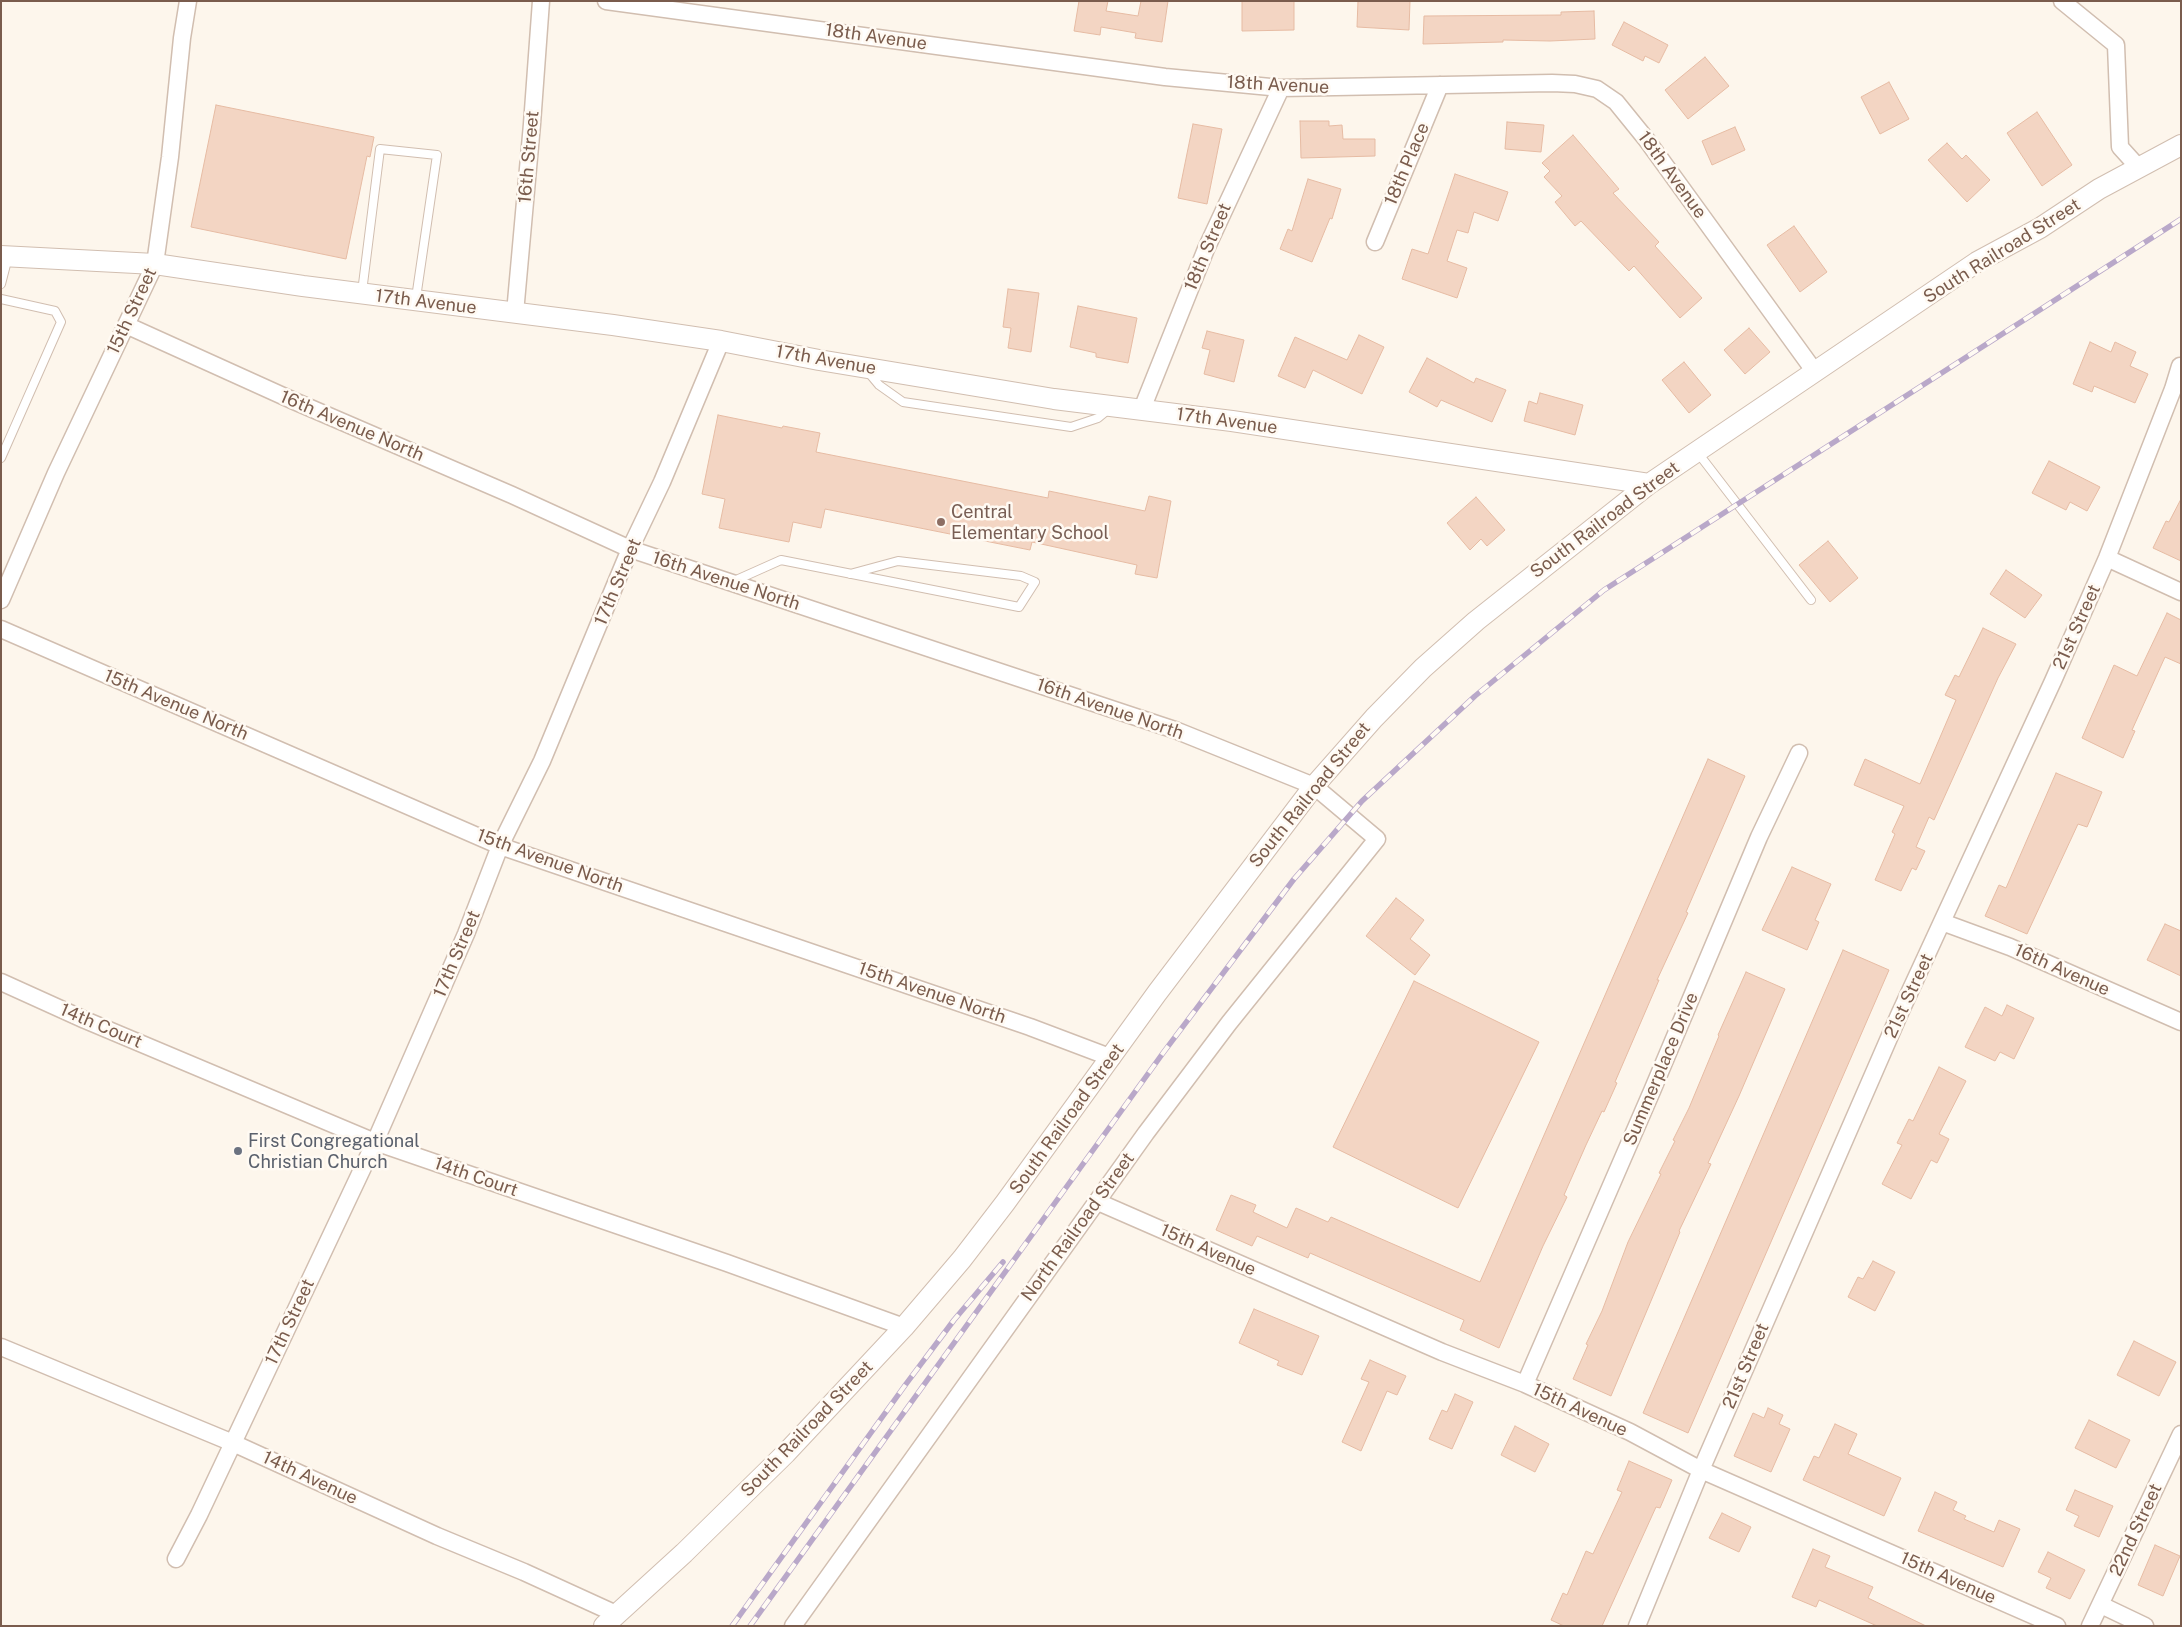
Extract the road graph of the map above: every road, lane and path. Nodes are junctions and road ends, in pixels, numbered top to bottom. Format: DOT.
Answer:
graph roads {
  1 [pos="188,1"];
  2 [pos="541,1"];
  3 [pos="606,1"];
  4 [pos="2062,1"];
  5 [pos="1440,86"];
  6 [pos="1281,88"];
  7 [pos="2181,145"];
  8 [pos="2139,168"];
  9 [pos="1374,242"];
  10 [pos="4,256"];
  11 [pos="154,264"];
  12 [pos="1,284"];
  13 [pos="361,293"];
  14 [pos="1,298"];
  15 [pos="415,300"];
  16 [pos="515,314"];
  17 [pos="126,325"];
  18 [pos="721,341"];
  19 [pos="2180,366"];
  20 [pos="864,367"];
  21 [pos="1815,372"];
  22 [pos="1113,406"];
  23 [pos="1142,409"];
  24 [pos="1696,452"];
  25 [pos="1,458"];
  26 [pos="1649,484"];
  27 [pos="630,549"];
  28 [pos="2107,558"];
  29 [pos="850,574"];
  30 [pos="730,583"];
  31 [pos="2181,592"];
  32 [pos="1,600"];
  33 [pos="1811,600"];
  34 [pos="1,629"];
  35 [pos="1799,753"];
  36 [pos="1314,786"];
  37 [pos="500,846"];
  38 [pos="1942,922"];
  39 [pos="1,982"];
  40 [pos="2181,1022"];
  41 [pos="1112,1058"];
  42 [pos="375,1142"];
  43 [pos="1098,1202"];
  44 [pos="904,1327"];
  45 [pos="1,1347"];
  46 [pos="1525,1384"];
  47 [pos="2181,1434"];
  48 [pos="233,1443"];
  49 [pos="1702,1470"];
  50 [pos="176,1559"];
  51 [pos="2101,1605"];
  52 [pos="610,1620"];
  53 [pos="793,1626"];
  54 [pos="1637,1626"];
  55 [pos="2058,1626"];
  56 [pos="2090,1626"];
  57 [pos="2144,1626"];
  1 -- 11 [label="street, 15th Street"];
  2 -- 16 [label="street, 16th Street"];
  3 -- 6 [label="street, 18th Avenue"];
  4 -- 8 [label="street"];
  5 -- 6 [label="street, 18th Avenue"];
  5 -- 9 [label="street, 18th Place"];
  5 -- 21 [label="street, 18th Avenue"];
  6 -- 23 [label="street, 18th Street"];
  7 -- 8 [label="street, South Railroad Street"];
  8 -- 21 [label="street, South Railroad Street"];
  10 -- 11 [label="street, 17th Avenue"];
  10 -- 12 [label="lane"];
  11 -- 13 [label="street, 17th Avenue"];
  11 -- 17 [label="street, 15th Street"];
  13 -- 15 [label="street, 17th Avenue"];
  13 -- 15 [label="lane"];
  14 -- 25 [label="lane"];
  15 -- 16 [label="street, 17th Avenue"];
  16 -- 18 [label="street, 17th Avenue"];
  17 -- 27 [label="street, 16th Avenue North"];
  17 -- 32 [label="street, 15th Street"];
  18 -- 20 [label="street, 17th Avenue"];
  18 -- 27 [label="street, 17th Street"];
  19 -- 28 [label="street, 21st Street"];
  20 -- 22 [label="street, 17th Avenue"];
  20 -- 22 [label="lane"];
  21 -- 24 [label="street, South Railroad Street"];
  22 -- 23 [label="street, 17th Avenue"];
  23 -- 26 [label="street, 17th Avenue"];
  24 -- 26 [label="street, South Railroad Street"];
  24 -- 33 [label="lane"];
  26 -- 36 [label="street, South Railroad Street"];
  27 -- 30 [label="street, 16th Avenue North"];
  27 -- 37 [label="street, 17th Street"];
  28 -- 31 [label="street"];
  28 -- 38 [label="street, 21st Street"];
  29 -- 29 [label="lane"];
  29 -- 30 [label="lane"];
  30 -- 36 [label="street, 16th Avenue North"];
  34 -- 37 [label="street, 15th Avenue North"];
  35 -- 46 [label="street, Summerplace Drive"];
  36 -- 41 [label="street, South Railroad Street"];
  36 -- 43 [label="street, North Railroad Street"];
  37 -- 41 [label="street, 15th Avenue North"];
  37 -- 42 [label="street, 17th Street"];
  38 -- 40 [label="street, 16th Avenue"];
  38 -- 49 [label="street, 21st Street"];
  39 -- 42 [label="street, 14th Court"];
  41 -- 44 [label="street, South Railroad Street"];
  42 -- 44 [label="street, 14th Court"];
  42 -- 48 [label="street, 17th Street"];
  43 -- 46 [label="street, 15th Avenue"];
  43 -- 53 [label="street, North Railroad Street"];
  44 -- 52 [label="street, South Railroad Street"];
  45 -- 48 [label="street, 14th Avenue"];
  46 -- 49 [label="street, 15th Avenue"];
  47 -- 51 [label="street, 22nd Street"];
  48 -- 50 [label="street, 17th Street"];
  48 -- 52 [label="street, 14th Avenue"];
  49 -- 54 [label="street, 21st Street"];
  49 -- 55 [label="street, 15th Avenue"];
  51 -- 56 [label="street, 22nd Street"];
  51 -- 57 [label="street"];
}
